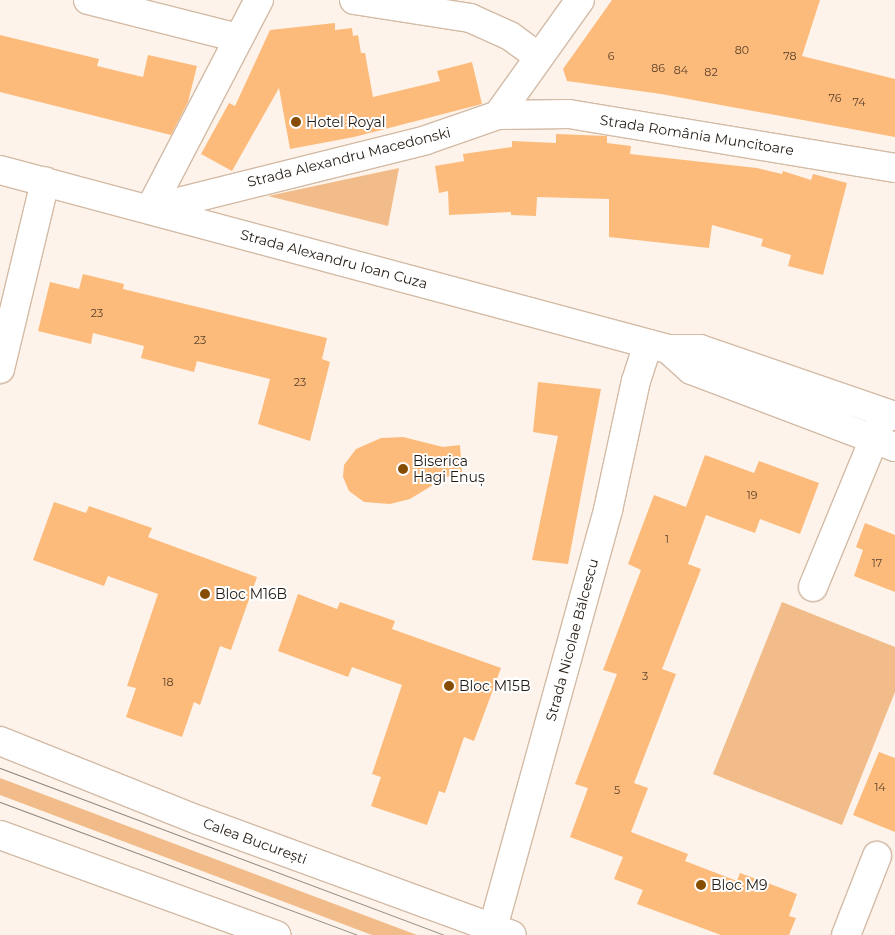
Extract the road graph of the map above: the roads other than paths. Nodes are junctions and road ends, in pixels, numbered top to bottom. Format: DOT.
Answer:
graph roads {
  1 [pos="88,0"];
  2 [pos="258,0"];
  3 [pos="354,0"];
  4 [pos="580,0"];
  5 [pos="238,38"];
  6 [pos="538,56"];
  7 [pos="498,115"];
  8 [pos="895,168"];
  9 [pos="0,170"];
  10 [pos="45,181"];
  11 [pos="150,209"];
  12 [pos="658,347"];
  13 [pos="0,369"];
  14 [pos="890,414"];
  15 [pos="884,443"];
  16 [pos="813,586"];
  17 [pos="0,741"];
  18 [pos="0,834"];
  19 [pos="877,856"];
  20 [pos="499,933"];
  21 [pos="276,935"];
  22 [pos="846,935"];
  1 -- 5 [label="street"];
  2 -- 5 [label="street"];
  3 -- 6 [label="street"];
  4 -- 6 [label="street"];
  5 -- 11 [label="street"];
  6 -- 7 [label="street"];
  7 -- 8 [label="street, Strada România Muncitoare"];
  7 -- 11 [label="street, Strada Alexandru Macedonski"];
  9 -- 10 [label="street, Strada Alexandru Ioan Cuza"];
  10 -- 11 [label="street, Strada Alexandru Ioan Cuza"];
  10 -- 13 [label="street"];
  11 -- 12 [label="street, Strada Alexandru Ioan Cuza"];
  12 -- 14 [label="street, Strada Alexandru Ioan Cuza"];
  12 -- 15 [label="street, Strada Alexandru Ioan Cuza"];
  12 -- 20 [label="street, Strada Nicolae Bălcescu"];
  14 -- 15 [label="street"];
  15 -- 16 [label="street"];
  17 -- 20 [label="street, Calea București"];
  18 -- 21 [label="street"];
  19 -- 22 [label="street"];
}
